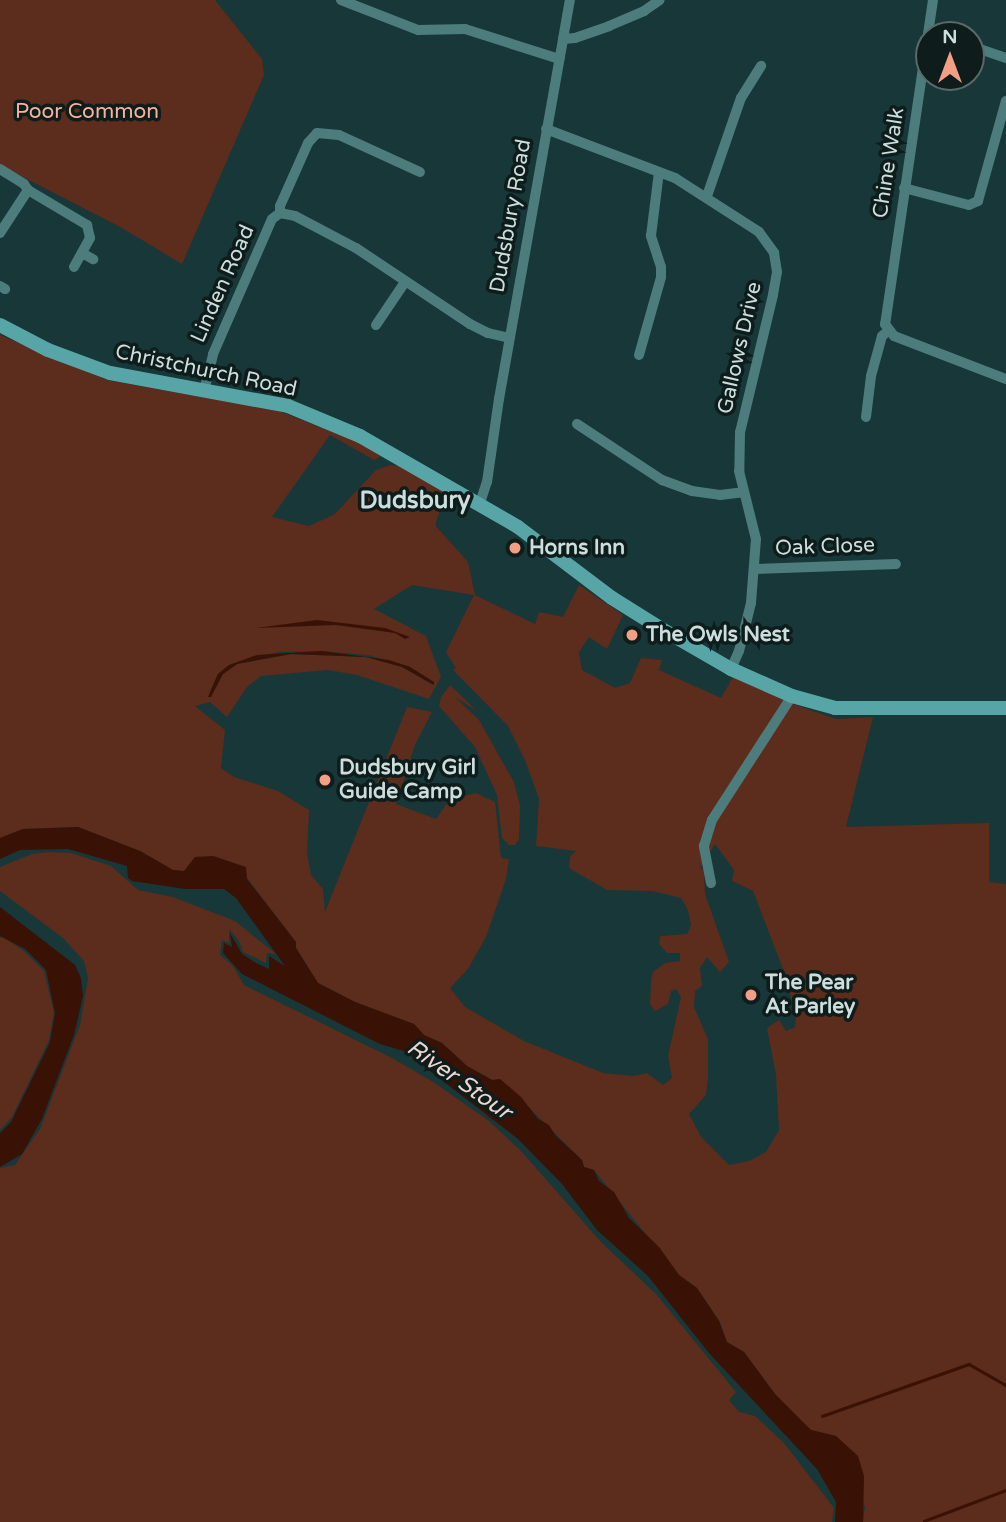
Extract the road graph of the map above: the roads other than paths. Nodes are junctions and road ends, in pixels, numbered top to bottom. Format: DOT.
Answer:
graph roads {
  1 [pos="341,0"];
  2 [pos="570,0"];
  3 [pos="660,0"];
  4 [pos="933,0"];
  5 [pos="932,21"];
  6 [pos="563,39"];
  7 [pos="985,51"];
  8 [pos="1006,58"];
  9 [pos="559,59"];
  10 [pos="761,66"];
  11 [pos="922,91"];
  12 [pos="1006,101"];
  13 [pos="546,129"];
  14 [pos="0,169"];
  15 [pos="420,172"];
  16 [pos="659,172"];
  17 [pos="904,188"];
  18 [pos="28,190"];
  19 [pos="707,196"];
  20 [pos="280,213"];
  21 [pos="0,233"];
  22 [pos="82,253"];
  23 [pos="93,259"];
  24 [pos="74,267"];
  25 [pos="405,282"];
  26 [pos="376,325"];
  27 [pos="0,326"];
  28 [pos="888,331"];
  29 [pos="509,338"];
  30 [pos="639,355"];
  31 [pos="1006,379"];
  32 [pos="204,391"];
  33 [pos="866,417"];
  34 [pos="577,424"];
  35 [pos="743,492"];
  36 [pos="480,503"];
  37 [pos="896,564"];
  38 [pos="754,569"];
  39 [pos="732,669"];
  40 [pos="792,696"];
  41 [pos="1006,708"];
  42 [pos="711,883"];
  1 -- 9 [label="street"];
  2 -- 6 [label="street, Dudsbury Road"];
  3 -- 6 [label="street"];
  4 -- 5 [label="street, Chine Walk"];
  6 -- 9 [label="street, Dudsbury Road"];
  7 -- 8 [label="street"];
  9 -- 13 [label="street, Dudsbury Road"];
  10 -- 19 [label="street"];
  11 -- 17 [label="street, Chine Walk"];
  12 -- 17 [label="street"];
  13 -- 16 [label="street, Gallows Drive"];
  13 -- 29 [label="street, Dudsbury Road"];
  14 -- 18 [label="street"];
  15 -- 20 [label="street"];
  16 -- 19 [label="street, Gallows Drive"];
  16 -- 30 [label="street"];
  17 -- 28 [label="street, Chine Walk"];
  18 -- 21 [label="street"];
  18 -- 22 [label="street"];
  19 -- 35 [label="street, Gallows Drive"];
  20 -- 25 [label="street, Linden Road"];
  20 -- 32 [label="street, Linden Road"];
  22 -- 23 [label="street"];
  22 -- 24 [label="street"];
  25 -- 26 [label="street"];
  25 -- 29 [label="street, Linden Road"];
  27 -- 32 [label="main road, Christchurch Road"];
  28 -- 31 [label="street"];
  28 -- 33 [label="street, Chine Walk"];
  29 -- 36 [label="street, Dudsbury Road"];
  32 -- 36 [label="main road, Christchurch Road"];
  34 -- 35 [label="street"];
  35 -- 38 [label="street, Gallows Drive"];
  36 -- 39 [label="main road, Christchurch Road"];
  37 -- 38 [label="street, Oak Close"];
  38 -- 39 [label="street, Gallows Drive"];
  39 -- 40 [label="main road, Christchurch Road"];
  40 -- 41 [label="main road, Christchurch Road"];
  40 -- 42 [label="street"];
}
